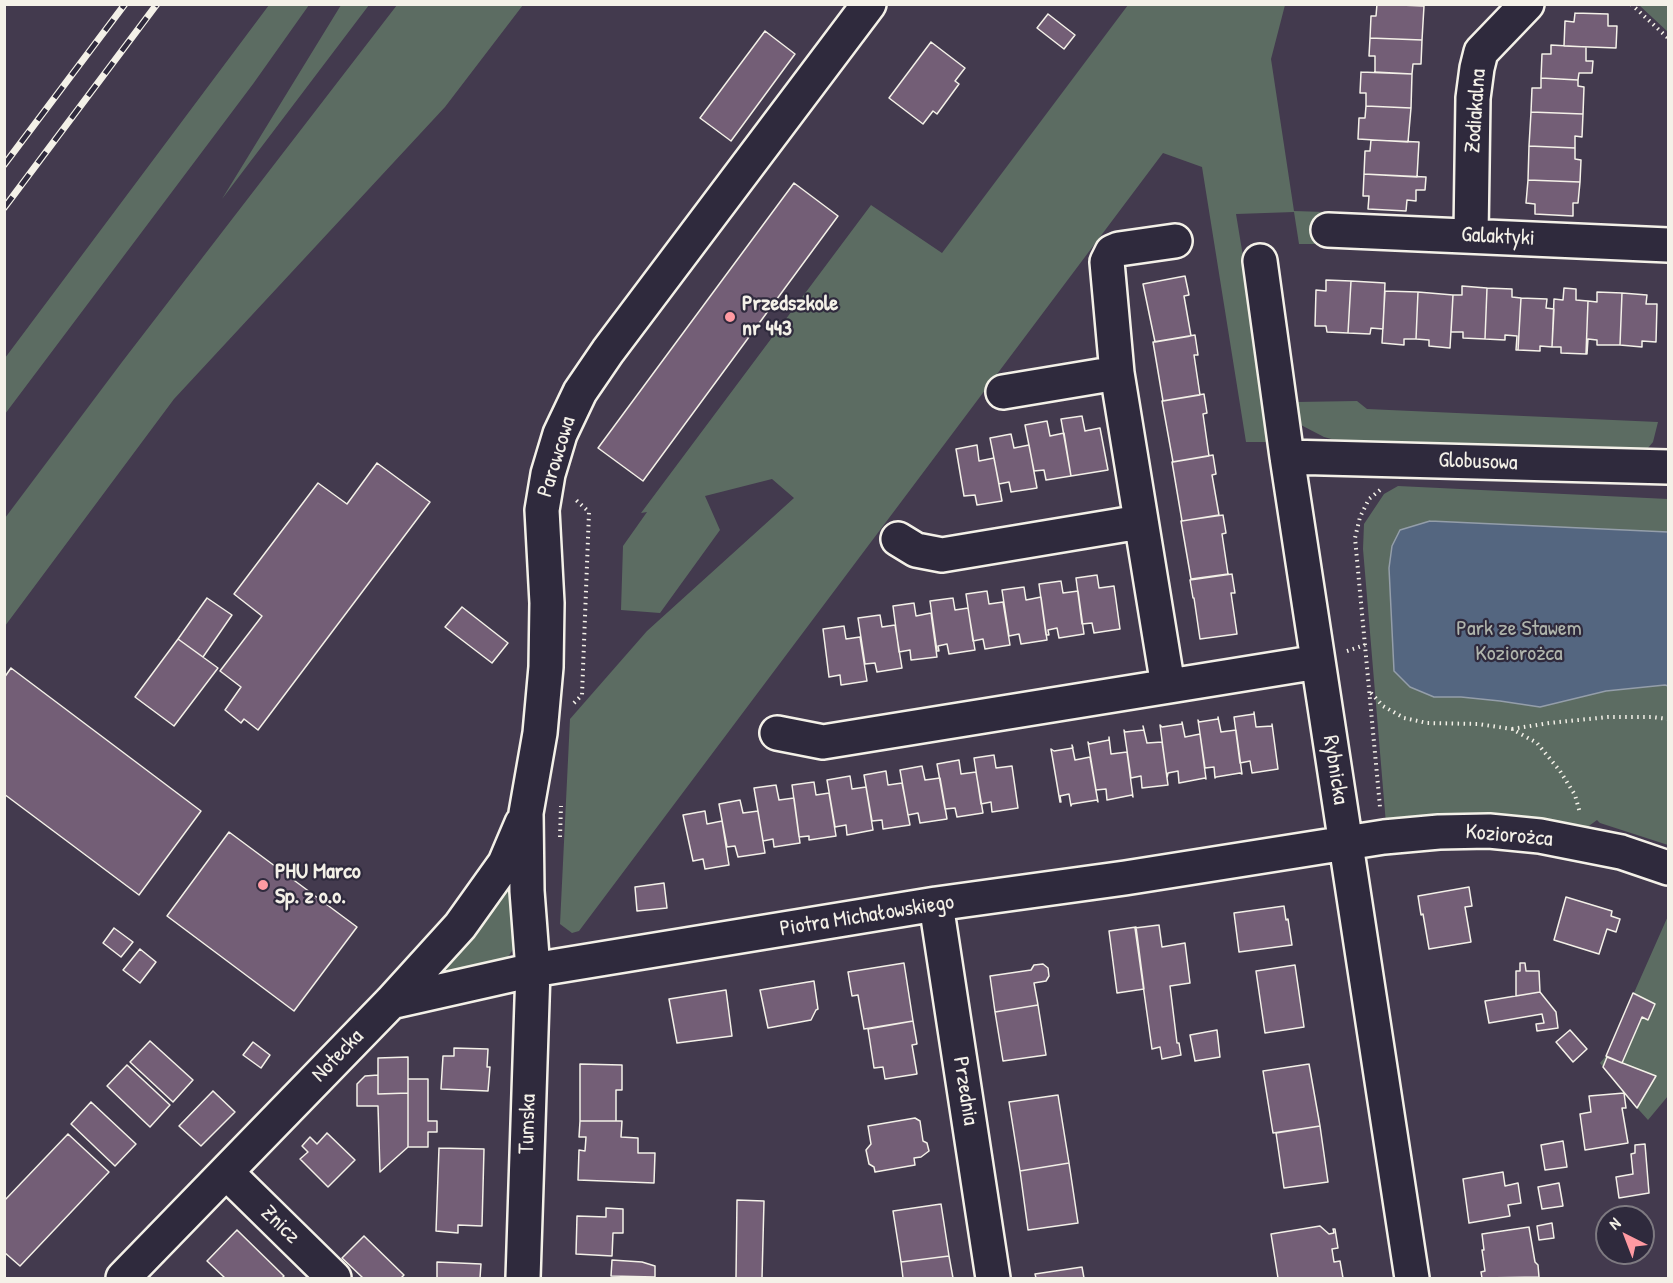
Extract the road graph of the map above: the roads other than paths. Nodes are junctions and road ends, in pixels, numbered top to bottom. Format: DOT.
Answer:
graph roads {
  1 [pos="869,4"];
  2 [pos="1525,5"];
  3 [pos="1328,230"];
  4 [pos="1471,235"];
  5 [pos="1174,242"];
  6 [pos="1668,245"];
  7 [pos="1260,261"];
  8 [pos="1117,373"];
  9 [pos="1003,392"];
  10 [pos="1287,457"];
  11 [pos="1668,467"];
  12 [pos="1140,522"];
  13 [pos="898,539"];
  14 [pos="1318,662"];
  15 [pos="1168,686"];
  16 [pos="777,734"];
  17 [pos="526,813"];
  18 [pos="1346,843"];
  19 [pos="1668,868"];
  20 [pos="936,904"];
  21 [pos="533,970"];
  22 [pos="390,1002"];
  23 [pos="226,1172"];
  24 [pos="123,1278"];
  25 [pos="334,1278"];
  26 [pos="523,1278"];
  27 [pos="993,1278"];
  28 [pos="1412,1278"];
  1 -- 17 [label="street, Parowcowa"];
  2 -- 4 [label="street, Zodiakalna"];
  3 -- 4 [label="street, Galaktyki"];
  4 -- 6 [label="street, Galaktyki"];
  5 -- 8 [label="street"];
  7 -- 10 [label="street, Rybnicka"];
  8 -- 9 [label="street"];
  8 -- 12 [label="street"];
  10 -- 11 [label="street, Globusowa"];
  10 -- 14 [label="street, Rybnicka"];
  12 -- 13 [label="street"];
  12 -- 15 [label="street"];
  14 -- 15 [label="street"];
  14 -- 18 [label="street, Rybnicka"];
  15 -- 16 [label="street"];
  17 -- 21 [label="street, Parowcowa"];
  17 -- 22 [label="street, Notecka"];
  18 -- 19 [label="street, Koziorożca"];
  18 -- 20 [label="street, Piotra Michałowskiego"];
  18 -- 28 [label="street, Rybnicka"];
  20 -- 21 [label="street, Piotra Michałowskiego"];
  20 -- 27 [label="street, Przednia"];
  21 -- 22 [label="street, Piotra Michałowskiego"];
  21 -- 26 [label="street, Tumska"];
  22 -- 23 [label="street, Notecka"];
  23 -- 24 [label="street, Notecka"];
  23 -- 25 [label="street, Znicz"];
}
